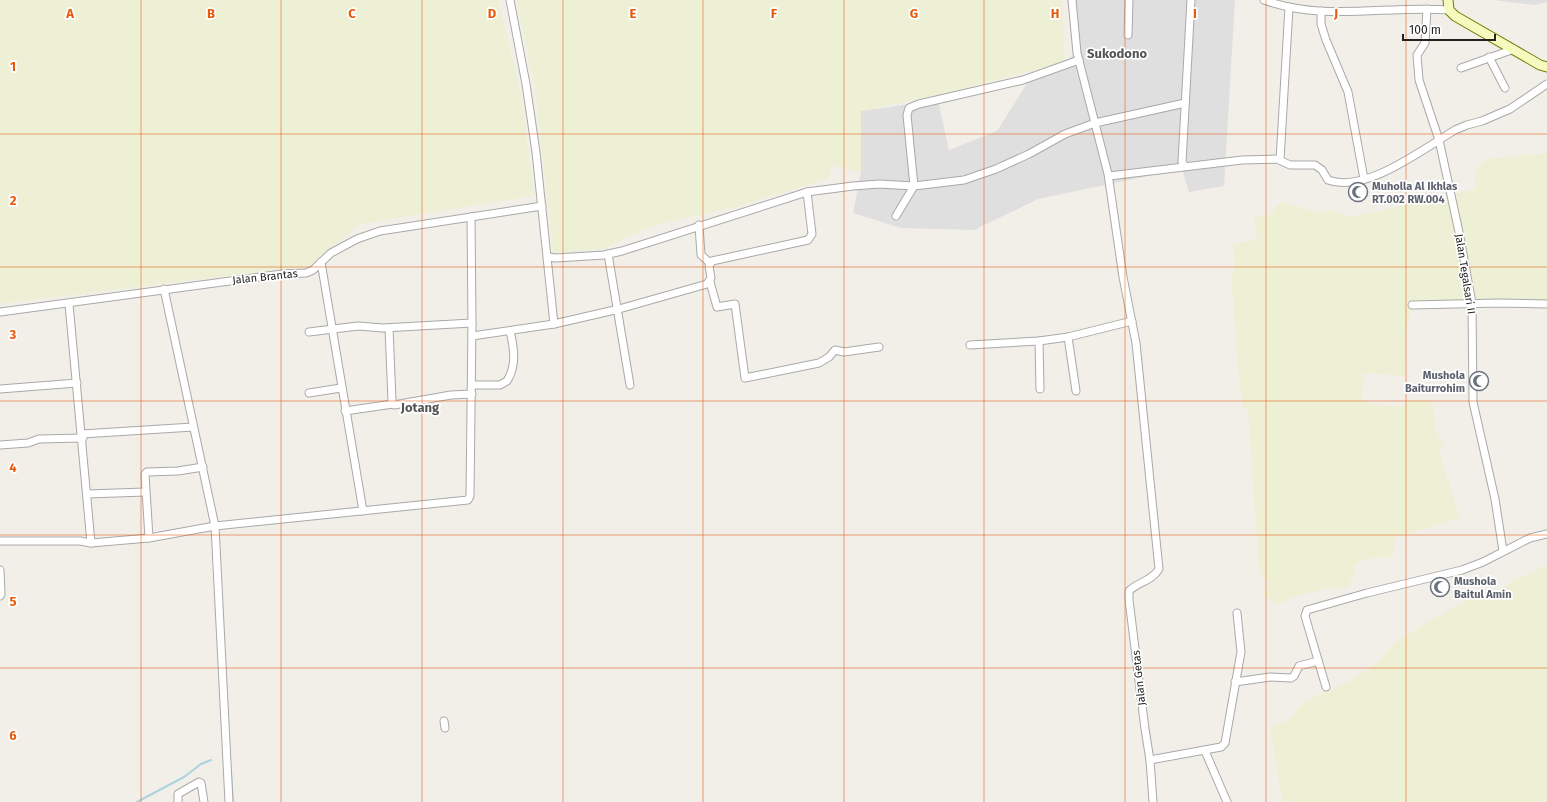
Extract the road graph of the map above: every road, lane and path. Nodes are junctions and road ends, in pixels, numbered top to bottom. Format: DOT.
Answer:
graph roads {
  1 [pos="510,0"];
  2 [pos="1072,0"];
  3 [pos="1129,0"];
  4 [pos="1191,0"];
  5 [pos="1264,0"];
  6 [pos="1448,5"];
  7 [pos="1289,7"];
  8 [pos="1427,9"];
  9 [pos="1321,11"];
  10 [pos="1128,34"];
  11 [pos="1514,49"];
  12 [pos="1489,57"];
  13 [pos="1079,60"];
  14 [pos="1547,66"];
  15 [pos="1461,68"];
  16 [pos="1547,84"];
  17 [pos="1505,88"];
  18 [pos="1185,103"];
  19 [pos="1094,123"];
  20 [pos="1439,140"];
  21 [pos="1280,160"];
  22 [pos="1185,166"];
  23 [pos="1109,176"];
  24 [pos="1364,179"];
  25 [pos="914,186"];
  26 [pos="807,192"];
  27 [pos="542,206"];
  28 [pos="896,216"];
  29 [pos="471,217"];
  30 [pos="699,225"];
  31 [pos="608,254"];
  32 [pos="548,257"];
  33 [pos="321,262"];
  34 [pos="710,263"];
  35 [pos="710,282"];
  36 [pos="164,289"];
  37 [pos="69,304"];
  38 [pos="1472,304"];
  39 [pos="1547,304"];
  40 [pos="1412,305"];
  41 [pos="616,310"];
  42 [pos="0,312"];
  43 [pos="1132,321"];
  44 [pos="472,323"];
  45 [pos="554,324"];
  46 [pos="388,328"];
  47 [pos="331,330"];
  48 [pos="510,331"];
  49 [pos="309,332"];
  50 [pos="472,336"];
  51 [pos="1068,337"];
  52 [pos="1039,341"];
  53 [pos="970,345"];
  54 [pos="879,347"];
  55 [pos="77,383"];
  56 [pos="472,385"];
  57 [pos="630,385"];
  58 [pos="341,388"];
  59 [pos="0,389"];
  60 [pos="1040,389"];
  61 [pos="1076,391"];
  62 [pos="309,393"];
  63 [pos="472,394"];
  64 [pos="393,404"];
  65 [pos="345,411"];
  66 [pos="193,427"];
  67 [pos="82,436"];
  68 [pos="0,445"];
  69 [pos="203,467"];
  70 [pos="145,492"];
  71 [pos="87,494"];
  72 [pos="363,511"];
  73 [pos="215,526"];
  74 [pos="1547,534"];
  75 [pos="150,538"];
  76 [pos="0,541"];
  77 [pos="91,543"];
  78 [pos="1503,551"];
  79 [pos="0,570"];
  80 [pos="0,596"];
  81 [pos="1237,614"];
  82 [pos="1318,661"];
  83 [pos="1235,682"];
  84 [pos="1326,687"];
  85 [pos="1205,751"];
  86 [pos="1150,760"];
  87 [pos="178,802"];
  88 [pos="204,802"];
  89 [pos="229,802"];
  90 [pos="1153,802"];
  91 [pos="1228,802"];
  1 -- 27 [label="street"];
  2 -- 13 [label="street"];
  3 -- 10 [label="street"];
  4 -- 18 [label="street"];
  5 -- 7 [label="street"];
  6 -- 8 [label="street"];
  6 -- 11 [label="main road"];
  7 -- 9 [label="street"];
  7 -- 21 [label="street"];
  8 -- 9 [label="street"];
  8 -- 20 [label="street, Jalan Tegalsari II"];
  9 -- 24 [label="street"];
  11 -- 12 [label="street"];
  11 -- 14 [label="main road"];
  12 -- 15 [label="street"];
  12 -- 17 [label="street"];
  13 -- 19 [label="street"];
  13 -- 25 [label="street"];
  16 -- 20 [label="street"];
  18 -- 19 [label="street"];
  18 -- 22 [label="street"];
  19 -- 23 [label="street"];
  19 -- 25 [label="street"];
  20 -- 24 [label="street"];
  20 -- 38 [label="street, Jalan Tegalsari II"];
  21 -- 22 [label="street"];
  21 -- 24 [label="street"];
  22 -- 23 [label="street"];
  23 -- 43 [label="street"];
  25 -- 26 [label="street"];
  25 -- 28 [label="street"];
  26 -- 30 [label="street"];
  26 -- 34 [label="street"];
  27 -- 29 [label="street, Jalan Brantas"];
  27 -- 32 [label="street"];
  29 -- 33 [label="street, Jalan Brantas"];
  29 -- 44 [label="street"];
  30 -- 31 [label="street"];
  30 -- 34 [label="street"];
  31 -- 32 [label="street"];
  31 -- 41 [label="street"];
  32 -- 45 [label="street"];
  33 -- 36 [label="street, Jalan Brantas"];
  33 -- 47 [label="street"];
  34 -- 35 [label="street"];
  35 -- 41 [label="street"];
  35 -- 54 [label="street"];
  36 -- 37 [label="street, Jalan Brantas"];
  36 -- 66 [label="street"];
  37 -- 42 [label="street, Jalan Brantas"];
  37 -- 55 [label="street"];
  38 -- 39 [label="street"];
  38 -- 40 [label="street"];
  38 -- 78 [label="street, Jalan Tegalsari II"];
  41 -- 45 [label="street"];
  41 -- 57 [label="street"];
  43 -- 51 [label="street"];
  43 -- 86 [label="street, Jalan Getas"];
  44 -- 46 [label="street"];
  44 -- 50 [label="street"];
  45 -- 48 [label="street"];
  46 -- 47 [label="street"];
  46 -- 64 [label="street"];
  47 -- 49 [label="street"];
  47 -- 58 [label="street"];
  48 -- 50 [label="street"];
  48 -- 56 [label="street"];
  50 -- 56 [label="street"];
  51 -- 52 [label="street"];
  51 -- 61 [label="street"];
  52 -- 53 [label="street"];
  52 -- 60 [label="street"];
  55 -- 59 [label="street"];
  55 -- 67 [label="street"];
  56 -- 63 [label="street"];
  58 -- 62 [label="street"];
  58 -- 65 [label="street"];
  63 -- 64 [label="street"];
  63 -- 72 [label="street"];
  64 -- 65 [label="street"];
  65 -- 72 [label="street"];
  66 -- 67 [label="street"];
  66 -- 69 [label="street"];
  67 -- 68 [label="street"];
  67 -- 71 [label="street"];
  69 -- 70 [label="street"];
  69 -- 73 [label="street"];
  70 -- 71 [label="street"];
  70 -- 75 [label="street"];
  71 -- 77 [label="street"];
  72 -- 73 [label="street"];
  73 -- 75 [label="street"];
  73 -- 89 [label="street"];
  74 -- 78 [label="street"];
  75 -- 77 [label="street"];
  76 -- 77 [label="street"];
  78 -- 82 [label="street"];
  79 -- 80 [label="street"];
  81 -- 83 [label="street"];
  82 -- 83 [label="street"];
  82 -- 84 [label="street"];
  83 -- 85 [label="street"];
  85 -- 86 [label="street"];
  85 -- 91 [label="street"];
  86 -- 90 [label="street, Jalan Getas"];
  87 -- 88 [label="street"];
}
